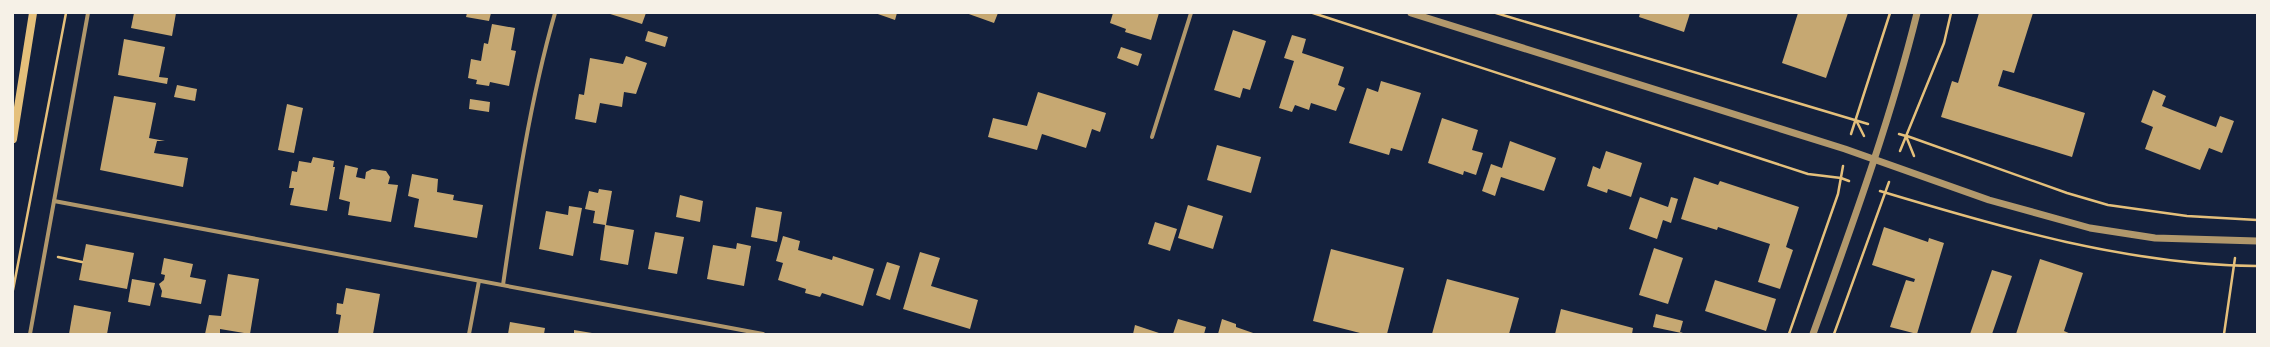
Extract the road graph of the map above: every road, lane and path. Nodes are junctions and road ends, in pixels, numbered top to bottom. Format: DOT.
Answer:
graph roads {
  1 [pos="33,13"];
  2 [pos="66,13"];
  3 [pos="88,13"];
  4 [pos="555,13"];
  5 [pos="1191,13"];
  6 [pos="1313,13"];
  7 [pos="1411,13"];
  8 [pos="1496,13"];
  9 [pos="1890,13"];
  10 [pos="1917,13"];
  11 [pos="1856,120"];
  12 [pos="1906,136"];
  13 [pos="1152,137"];
  14 [pos="13,139"];
  15 [pos="1845,150"];
  16 [pos="1874,160"];
  17 [pos="1841,178"];
  18 [pos="54,201"];
  19 [pos="2257,220"];
  20 [pos="2238,241"];
  21 [pos="2257,241"];
  22 [pos="44,254"];
  23 [pos="82,262"];
  24 [pos="479,280"];
  25 [pos="503,285"];
  26 [pos="13,290"];
  27 [pos="30,334"];
  28 [pos="469,334"];
  29 [pos="763,334"];
  30 [pos="1789,334"];
  31 [pos="1813,334"];
  32 [pos="2224,334"];
  1 -- 14 [label="main road"];
  2 -- 26 [label="path"];
  3 -- 18 [label="street"];
  4 -- 25 [label="street"];
  5 -- 13 [label="street"];
  6 -- 17 [label="path"];
  7 -- 15 [label="street"];
  8 -- 11 [label="path"];
  9 -- 11 [label="path"];
  10 -- 16 [label="street"];
  11 -- 15 [label="path"];
  12 -- 19 [label="path"];
  15 -- 16 [label="street"];
  15 -- 17 [label="path"];
  16 -- 20 [label="street"];
  16 -- 31 [label="street"];
  17 -- 30 [label="path"];
  18 -- 22 [label="street"];
  18 -- 24 [label="street"];
  20 -- 21 [label="street"];
  20 -- 32 [label="path"];
  22 -- 23 [label="path"];
  22 -- 27 [label="street"];
  24 -- 25 [label="street"];
  24 -- 28 [label="street"];
  25 -- 29 [label="street"];
}
